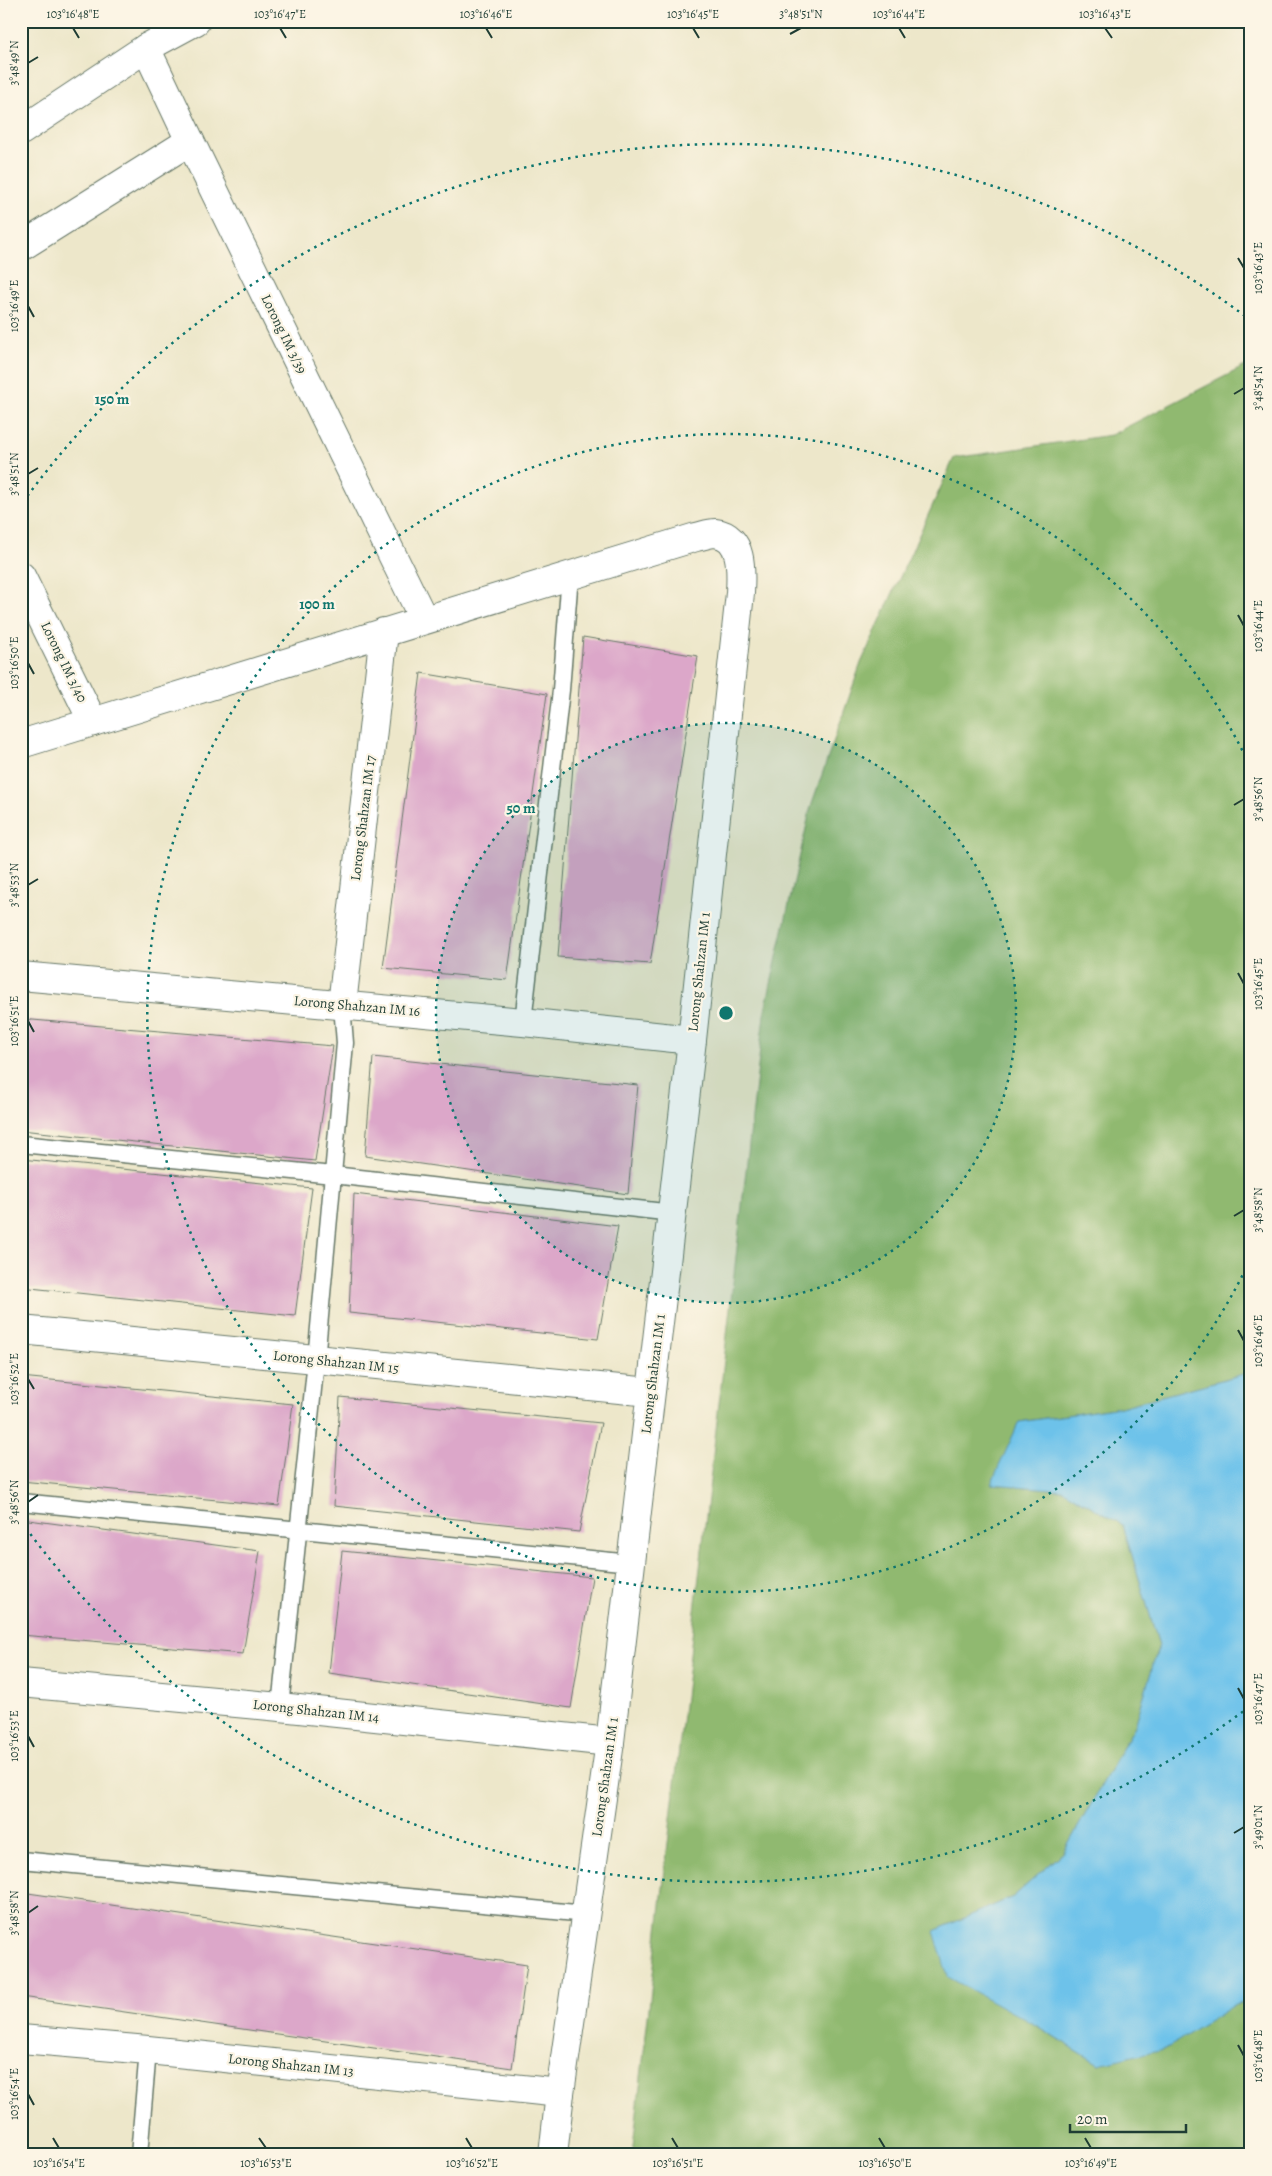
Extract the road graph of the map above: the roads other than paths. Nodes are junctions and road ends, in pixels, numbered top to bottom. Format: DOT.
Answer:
graph roads {
  1 [pos="196,21"];
  2 [pos="146,48"];
  3 [pos="21,131"];
  4 [pos="190,141"];
  5 [pos="21,247"];
  6 [pos="570,575"];
  7 [pos="21,576"];
  8 [pos="424,620"];
  9 [pos="384,632"];
  10 [pos="93,722"];
  11 [pos="21,744"];
  12 [pos="21,976"];
  13 [pos="342,1005"];
  14 [pos="523,1022"];
  15 [pos="692,1040"];
  16 [pos="21,1144"];
  17 [pos="333,1175"];
  18 [pos="673,1213"];
  19 [pos="21,1330"];
  20 [pos="316,1360"];
  21 [pos="650,1392"];
  22 [pos="21,1502"];
  23 [pos="298,1530"];
  24 [pos="631,1563"];
  25 [pos="21,1683"];
  26 [pos="280,1707"];
  27 [pos="610,1742"];
  28 [pos="21,1860"];
  29 [pos="586,1914"];
  30 [pos="21,2039"];
  31 [pos="148,2050"];
  32 [pos="560,2094"];
  33 [pos="139,2155"];
  34 [pos="554,2155"];
  1 -- 2 [label="street"];
  2 -- 3 [label="street"];
  2 -- 4 [label="street, Lorong IM 3/39"];
  4 -- 5 [label="street"];
  4 -- 8 [label="street, Lorong IM 3/39"];
  6 -- 8 [label="street"];
  6 -- 14 [label="lane"];
  6 -- 15 [label="street, Lorong Shahzan IM 1"];
  7 -- 10 [label="street, Lorong IM 3/40"];
  8 -- 9 [label="street"];
  9 -- 10 [label="street"];
  9 -- 13 [label="street, Lorong Shahzan IM 17"];
  10 -- 11 [label="street"];
  12 -- 13 [label="street, Lorong Shahzan IM 16"];
  13 -- 14 [label="street, Lorong Shahzan IM 16"];
  13 -- 17 [label="lane"];
  14 -- 15 [label="street, Lorong Shahzan IM 16"];
  15 -- 18 [label="street, Lorong Shahzan IM 1"];
  16 -- 17 [label="lane"];
  17 -- 18 [label="lane"];
  17 -- 20 [label="lane"];
  18 -- 21 [label="street, Lorong Shahzan IM 1"];
  19 -- 20 [label="street, Lorong Shahzan IM 15"];
  20 -- 21 [label="street, Lorong Shahzan IM 15"];
  20 -- 23 [label="lane"];
  21 -- 24 [label="street, Lorong Shahzan IM 1"];
  22 -- 23 [label="lane"];
  23 -- 24 [label="lane"];
  23 -- 26 [label="lane"];
  24 -- 27 [label="street, Lorong Shahzan IM 1"];
  25 -- 26 [label="street, Lorong Shahzan IM 14"];
  26 -- 27 [label="street, Lorong Shahzan IM 14"];
  27 -- 29 [label="street, Lorong Shahzan IM 1"];
  28 -- 29 [label="lane"];
  29 -- 32 [label="street, Lorong Shahzan IM 1"];
  30 -- 31 [label="street, Lorong Shahzan IM 13"];
  31 -- 32 [label="street, Lorong Shahzan IM 13"];
  31 -- 33 [label="lane"];
  32 -- 34 [label="street, Lorong Shahzan IM 1"];
}
